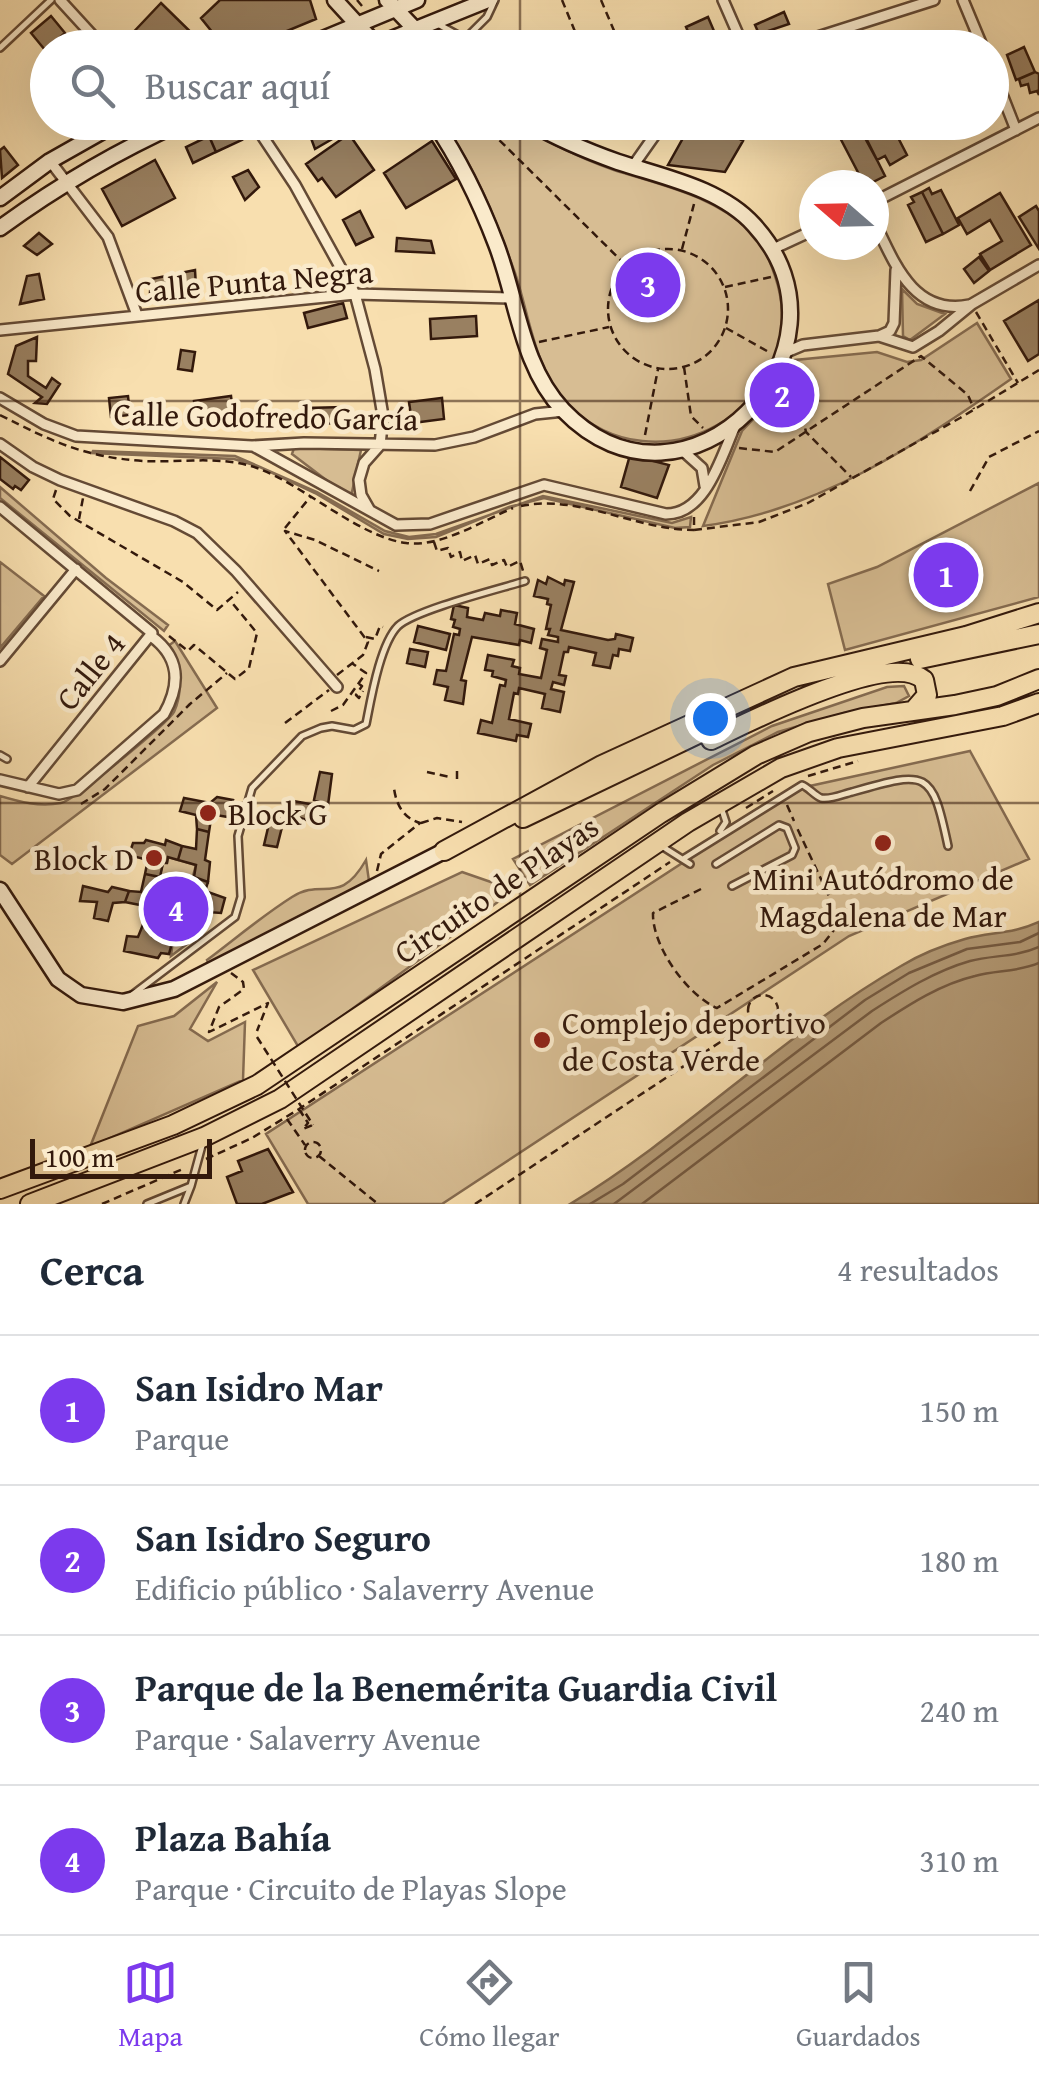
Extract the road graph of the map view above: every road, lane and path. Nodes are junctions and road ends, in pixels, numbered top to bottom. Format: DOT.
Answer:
graph roads {
  1 [pos="51,0"];
  2 [pos="60,0"];
  3 [pos="417,0"];
  4 [pos="491,0"];
  5 [pos="562,0"];
  6 [pos="601,0"];
  7 [pos="724,0"];
  8 [pos="934,0"];
  9 [pos="963,0"];
  10 [pos="337,2"];
  11 [pos="359,2"];
  12 [pos="391,4"];
  13 [pos="434,22"];
  14 [pos="358,24"];
  15 [pos="88,30"];
  16 [pos="344,30"];
  17 [pos="363,30"];
  18 [pos="416,30"];
  19 [pos="453,30"];
  20 [pos="474,30"];
  21 [pos="574,30"];
  22 [pos="612,30"];
  23 [pos="736,30"];
  24 [pos="840,30"];
  25 [pos="976,30"];
  26 [pos="0,48"];
  27 [pos="1009,112"];
  28 [pos="1039,118"];
  29 [pos="1016,130"];
  30 [pos="1009,134"];
  31 [pos="87,140"];
  32 [pos="141,140"];
  33 [pos="265,140"];
  34 [pos="444,140"];
  35 [pos="499,140"];
  36 [pos="559,140"];
  37 [pos="651,140"];
  38 [pos="996,140"];
  39 [pos="50,161"];
  40 [pos="633,166"];
  41 [pos="67,181"];
  42 [pos="698,190"];
  43 [pos="889,194"];
  44 [pos="0,198"];
  45 [pos="0,228"];
  46 [pos="799,237"];
  47 [pos="773,249"];
  48 [pos="682,250"];
  49 [pos="889,253"];
  50 [pos="1039,265"];
  51 [pos="626,266"];
  52 [pos="896,268"];
  53 [pos="784,274"];
  54 [pos="724,287"];
  55 [pos="355,294"];
  56 [pos="513,298"];
  57 [pos="667,306"];
  58 [pos="974,308"];
  59 [pos="137,315"];
  60 [pos="610,326"];
  61 [pos="724,327"];
  62 [pos="0,330"];
  63 [pos="880,336"];
  64 [pos="527,345"];
  65 [pos="784,351"];
  66 [pos="684,367"];
  67 [pos="658,369"];
  68 [pos="1039,370"];
  69 [pos="1018,383"];
  70 [pos="547,390"];
  71 [pos="0,398"];
  72 [pos="974,410"];
  73 [pos="564,411"];
  74 [pos="535,414"];
  75 [pos="691,416"];
  76 [pos="736,426"];
  77 [pos="1039,431"];
  78 [pos="806,432"];
  79 [pos="0,444"];
  80 [pos="380,445"];
  81 [pos="252,446"];
  82 [pos="726,446"];
  83 [pos="682,450"];
  84 [pos="642,451"];
  85 [pos="852,478"];
  86 [pos="60,480"];
  87 [pos="84,489"];
  88 [pos="704,489"];
  89 [pos="970,492"];
  90 [pos="312,495"];
  91 [pos="694,506"];
  92 [pos="1,510"];
  93 [pos="374,514"];
  94 [pos="78,521"];
  95 [pos="285,531"];
  96 [pos="434,540"];
  97 [pos="76,569"];
  98 [pos="379,572"];
  99 [pos="524,577"];
  100 [pos="248,584"];
  101 [pos="229,600"];
  102 [pos="1039,613"];
  103 [pos="394,631"];
  104 [pos="151,634"];
  105 [pos="1039,634"];
  106 [pos="170,636"];
  107 [pos="364,636"];
  108 [pos="0,660"];
  109 [pos="353,663"];
  110 [pos="228,673"];
  111 [pos="1039,679"];
  112 [pos="358,684"];
  113 [pos="332,685"];
  114 [pos="373,690"];
  115 [pos="1039,704"];
  116 [pos="914,710"];
  117 [pos="332,712"];
  118 [pos="285,723"];
  119 [pos="866,758"];
  120 [pos="458,770"];
  121 [pos="427,772"];
  122 [pos="807,776"];
  123 [pos="450,777"];
  124 [pos="457,779"];
  125 [pos="0,780"];
  126 [pos="28,787"];
  127 [pos="394,788"];
  128 [pos="782,796"];
  129 [pos="565,800"];
  130 [pos="719,802"];
  131 [pos="82,804"];
  132 [pos="726,822"];
  133 [pos="470,823"];
  134 [pos="420,824"];
  135 [pos="715,838"];
  136 [pos="657,844"];
  137 [pos="948,846"];
  138 [pos="444,851"];
  139 [pos="682,857"];
  140 [pos="690,864"];
  141 [pos="716,864"];
  142 [pos="379,886"];
  143 [pos="732,886"];
  144 [pos="701,889"];
  145 [pos="0,890"];
  146 [pos="221,966"];
  147 [pos="132,982"];
  148 [pos="750,991"];
  149 [pos="128,998"];
  150 [pos="754,998"];
  151 [pos="752,1020"];
  152 [pos="258,1031"];
  153 [pos="257,1037"];
  154 [pos="298,1109"];
  155 [pos="286,1117"];
  156 [pos="204,1137"];
  157 [pos="306,1146"];
  158 [pos="319,1156"];
  159 [pos="198,1163"];
  160 [pos="191,1186"];
  161 [pos="0,1189"];
  162 [pos="30,1204"];
  163 [pos="102,1204"];
  164 [pos="148,1204"];
  165 [pos="184,1204"];
  166 [pos="378,1204"];
  167 [pos="475,1204"];
  1 -- 26 [label="lane"];
  2 -- 15 [label="street"];
  3 -- 12 [label="main road"];
  4 -- 13 [label="main road"];
  4 -- 20 [label="lane"];
  5 -- 21 [label="path"];
  6 -- 22 [label="path"];
  7 -- 23 [label="street"];
  8 -- 24 [label="street"];
  9 -- 25 [label="street"];
  10 -- 11 [label="main road"];
  10 -- 14 [label="main road"];
  12 -- 14 [label="main road"];
  12 -- 18 [label="main road"];
  13 -- 18 [label="main road"];
  13 -- 19 [label="lane"];
  14 -- 16 [label="main road"];
  14 -- 17 [label="main road"];
  27 -- 29 [label="street"];
  28 -- 29 [label="street"];
  29 -- 30 [label="street"];
  31 -- 39 [label="main road"];
  32 -- 41 [label="main road"];
  33 -- 55 [label="street"];
  34 -- 56 [label="main road"];
  35 -- 51 [label="path"];
  36 -- 40 [label="main road"];
  37 -- 40 [label="street"];
  38 -- 43 [label="street"];
  39 -- 41 [label="street"];
  39 -- 44 [label="main road"];
  40 -- 42 [label="main road"];
  41 -- 45 [label="main road"];
  41 -- 59 [label="street"];
  42 -- 47 [label="main road"];
  42 -- 48 [label="path"];
  46 -- 47 [label="street"];
  47 -- 53 [label="main road"];
  48 -- 51 [label="path"];
  48 -- 54 [label="path"];
  49 -- 52 [label="street"];
  50 -- 58 [label="street"];
  51 -- 57 [label="path"];
  51 -- 60 [label="path"];
  52 -- 58 [label="street"];
  52 -- 63 [label="street"];
  53 -- 54 [label="path"];
  53 -- 65 [label="main road"];
  54 -- 61 [label="path"];
  55 -- 56 [label="street, Calle Punta Negra"];
  55 -- 59 [label="street, Calle Punta Negra"];
  55 -- 80 [label="street"];
  56 -- 64 [label="main road"];
  58 -- 63 [label="street"];
  58 -- 69 [label="path"];
  59 -- 62 [label="street, Calle Punta Negra"];
  60 -- 64 [label="path"];
  60 -- 67 [label="path"];
  61 -- 65 [label="path"];
  61 -- 66 [label="path"];
  63 -- 65 [label="street"];
  64 -- 70 [label="main road"];
  65 -- 76 [label="main road"];
  65 -- 78 [label="path"];
  66 -- 67 [label="path"];
  66 -- 75 [label="path"];
  67 -- 84 [label="path"];
  68 -- 69 [label="path"];
  69 -- 72 [label="path"];
  70 -- 73 [label="main road"];
  70 -- 74 [label="street"];
  71 -- 81 [label="street, Calle Godofredo García"];
  72 -- 78 [label="path"];
  72 -- 85 [label="path"];
  73 -- 74 [label="street, Calle Godofredo García"];
  73 -- 84 [label="main road"];
  74 -- 80 [label="street, Calle Godofredo García"];
  76 -- 82 [label="street"];
  76 -- 83 [label="main road"];
  77 -- 89 [label="path"];
  78 -- 82 [label="path"];
  78 -- 85 [label="path"];
  79 -- 86 [label="street"];
  80 -- 81 [label="street, Calle Godofredo García"];
  80 -- 93 [label="street"];
  81 -- 93 [label="street"];
  82 -- 88 [label="street"];
  83 -- 84 [label="main road"];
  83 -- 88 [label="street"];
  85 -- 91 [label="path"];
  86 -- 87 [label="street"];
  86 -- 94 [label="path"];
  87 -- 94 [label="path"];
  87 -- 100 [label="street"];
  88 -- 91 [label="street"];
  90 -- 95 [label="path"];
  91 -- 93 [label="street"];
  92 -- 97 [label="street"];
  94 -- 101 [label="path"];
  95 -- 98 [label="path"];
  95 -- 107 [label="path"];
  96 -- 99 [label="path"];
  97 -- 104 [label="street"];
  97 -- 108 [label="street"];
  99 -- 103 [label="lane"];
  100 -- 101 [label="path"];
  100 -- 113 [label="street"];
  101 -- 110 [label="path"];
  102 -- 138 [label="highway"];
  103 -- 107 [label="path"];
  103 -- 114 [label="lane"];
  104 -- 126 [label="street, Calle 4"];
  104 -- 126 [label="street"];
  105 -- 129 [label="highway"];
  106 -- 110 [label="path"];
  107 -- 109 [label="path"];
  109 -- 112 [label="path"];
  109 -- 113 [label="path"];
  110 -- 131 [label="path"];
  111 -- 116 [label="highway, Circuito de Playas"];
  112 -- 114 [label="path"];
  112 -- 117 [label="path"];
  113 -- 118 [label="path"];
  114 -- 149 [label="lane"];
  115 -- 130 [label="highway, Circuito de Playas"];
  116 -- 129 [label="highway"];
  116 -- 161 [label="highway, Circuito de Playas"];
  119 -- 122 [label="path"];
  120 -- 124 [label="path"];
  121 -- 123 [label="path"];
  125 -- 126 [label="street"];
  127 -- 134 [label="path"];
  128 -- 132 [label="path"];
  128 -- 135 [label="lane"];
  128 -- 137 [label="lane"];
  128 -- 148 [label="path"];
  129 -- 138 [label="highway"];
  130 -- 132 [label="lane"];
  130 -- 136 [label="highway, Circuito de Playas"];
  132 -- 135 [label="lane"];
  133 -- 134 [label="path"];
  134 -- 142 [label="path"];
  135 -- 139 [label="lane"];
  136 -- 139 [label="lane"];
  136 -- 156 [label="highway, Circuito de Playas"];
  138 -- 142 [label="main road"];
  139 -- 140 [label="lane"];
  139 -- 154 [label="path"];
  141 -- 143 [label="lane"];
  142 -- 146 [label="main road"];
  144 -- 148 [label="path"];
  145 -- 149 [label="main road"];
  146 -- 149 [label="main road"];
  146 -- 152 [label="path"];
  147 -- 149 [label="lane"];
  148 -- 150 [label="path"];
  150 -- 151 [label="path"];
  150 -- 151 [label="path"];
  151 -- 167 [label="path"];
  153 -- 154 [label="path, bridge"];
  154 -- 155 [label="path"];
  155 -- 157 [label="path"];
  155 -- 159 [label="path"];
  156 -- 159 [label="lane"];
  156 -- 162 [label="highway, Circuito de Playas"];
  157 -- 158 [label="path"];
  157 -- 158 [label="path"];
  158 -- 166 [label="path"];
  159 -- 160 [label="lane"];
  159 -- 163 [label="path"];
  160 -- 164 [label="lane"];
  160 -- 165 [label="lane"];
}
